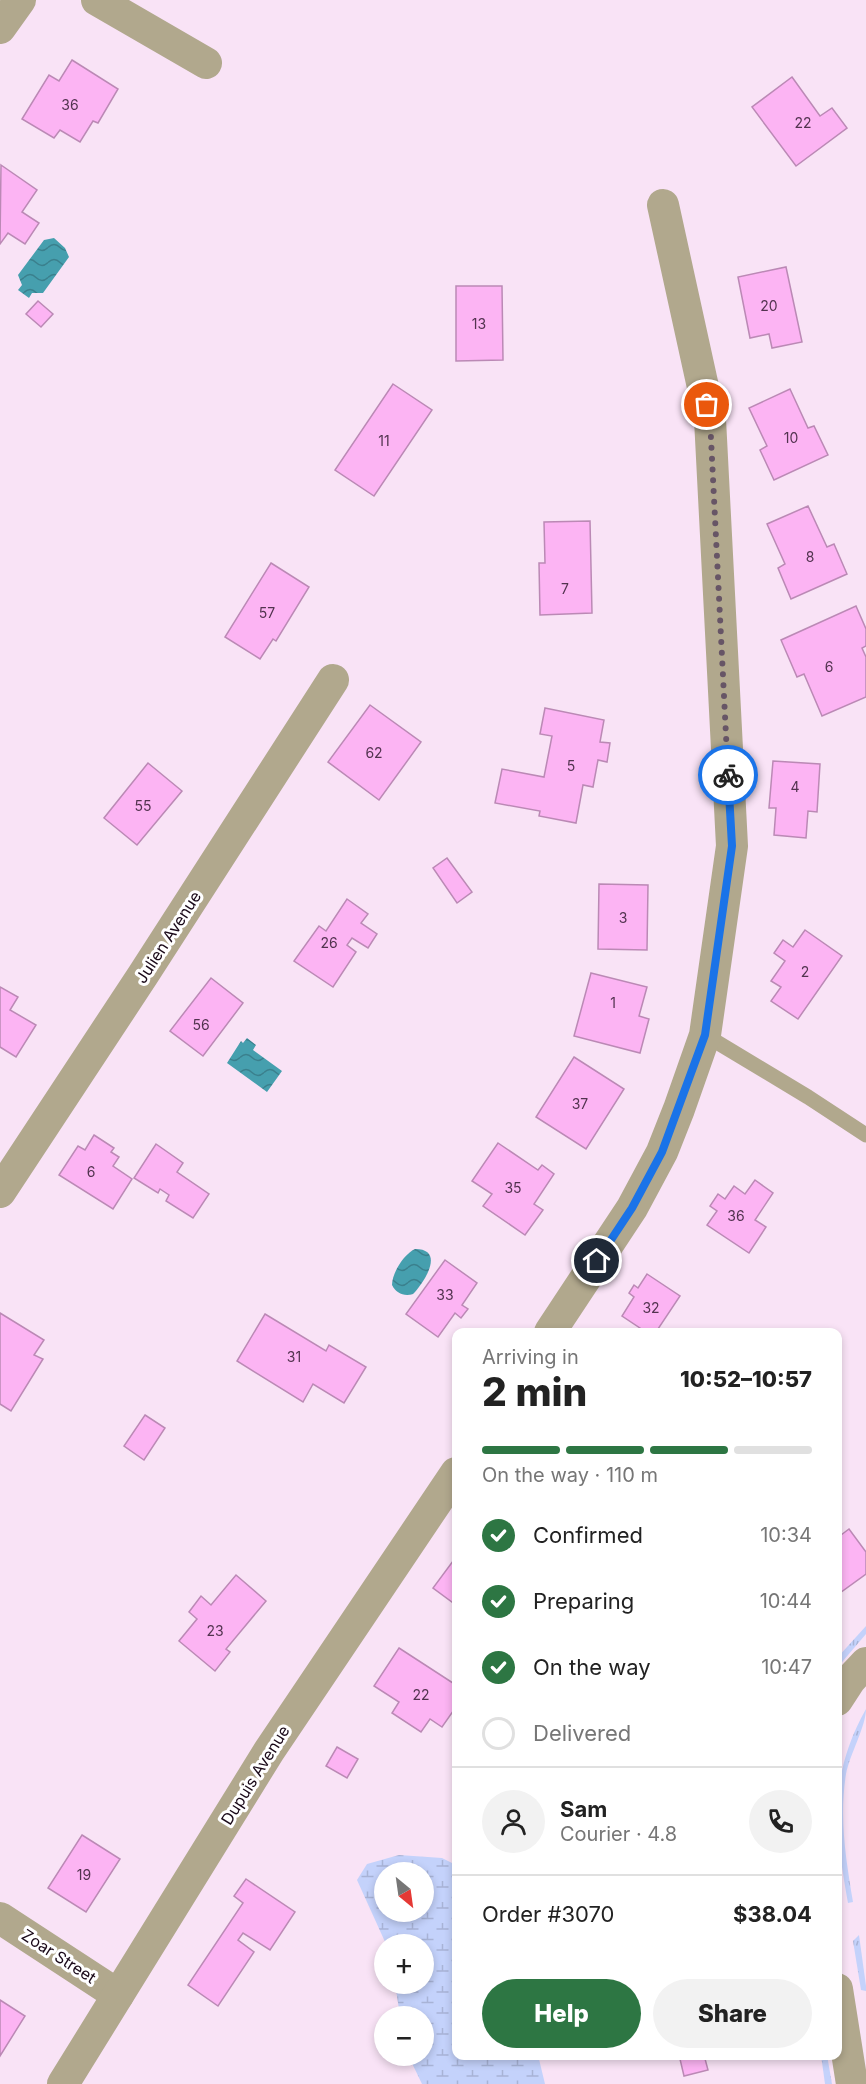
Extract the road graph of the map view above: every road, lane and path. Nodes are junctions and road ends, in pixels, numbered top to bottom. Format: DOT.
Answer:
graph roads {
  1 [pos="20,0"];
  2 [pos="97,0"];
  3 [pos="0,28"];
  4 [pos="206,63"];
  5 [pos="663,205"];
  6 [pos="333,680"];
  7 [pos="705,1035"];
  8 [pos="866,1135"];
  9 [pos="0,1192"];
  10 [pos="553,1328"];
  11 [pos="452,1479"];
  12 [pos="866,1663"];
  13 [pos="842,1692"];
  14 [pos="0,1918"];
  15 [pos="118,1995"];
  16 [pos="842,2021"];
  17 [pos="63,2084"];
  18 [pos="852,2084"];
  1 -- 3 [label="street"];
  2 -- 4 [label="street"];
  5 -- 7 [label="street"];
  6 -- 9 [label="street, Julien Avenue"];
  7 -- 8 [label="lane"];
  7 -- 10 [label="street"];
  11 -- 15 [label="street, Dupuis Avenue"];
  12 -- 13 [label="street"];
  14 -- 15 [label="street, Zoar Street"];
  15 -- 17 [label="street, Dupuis Avenue"];
  16 -- 18 [label="street"];
}
